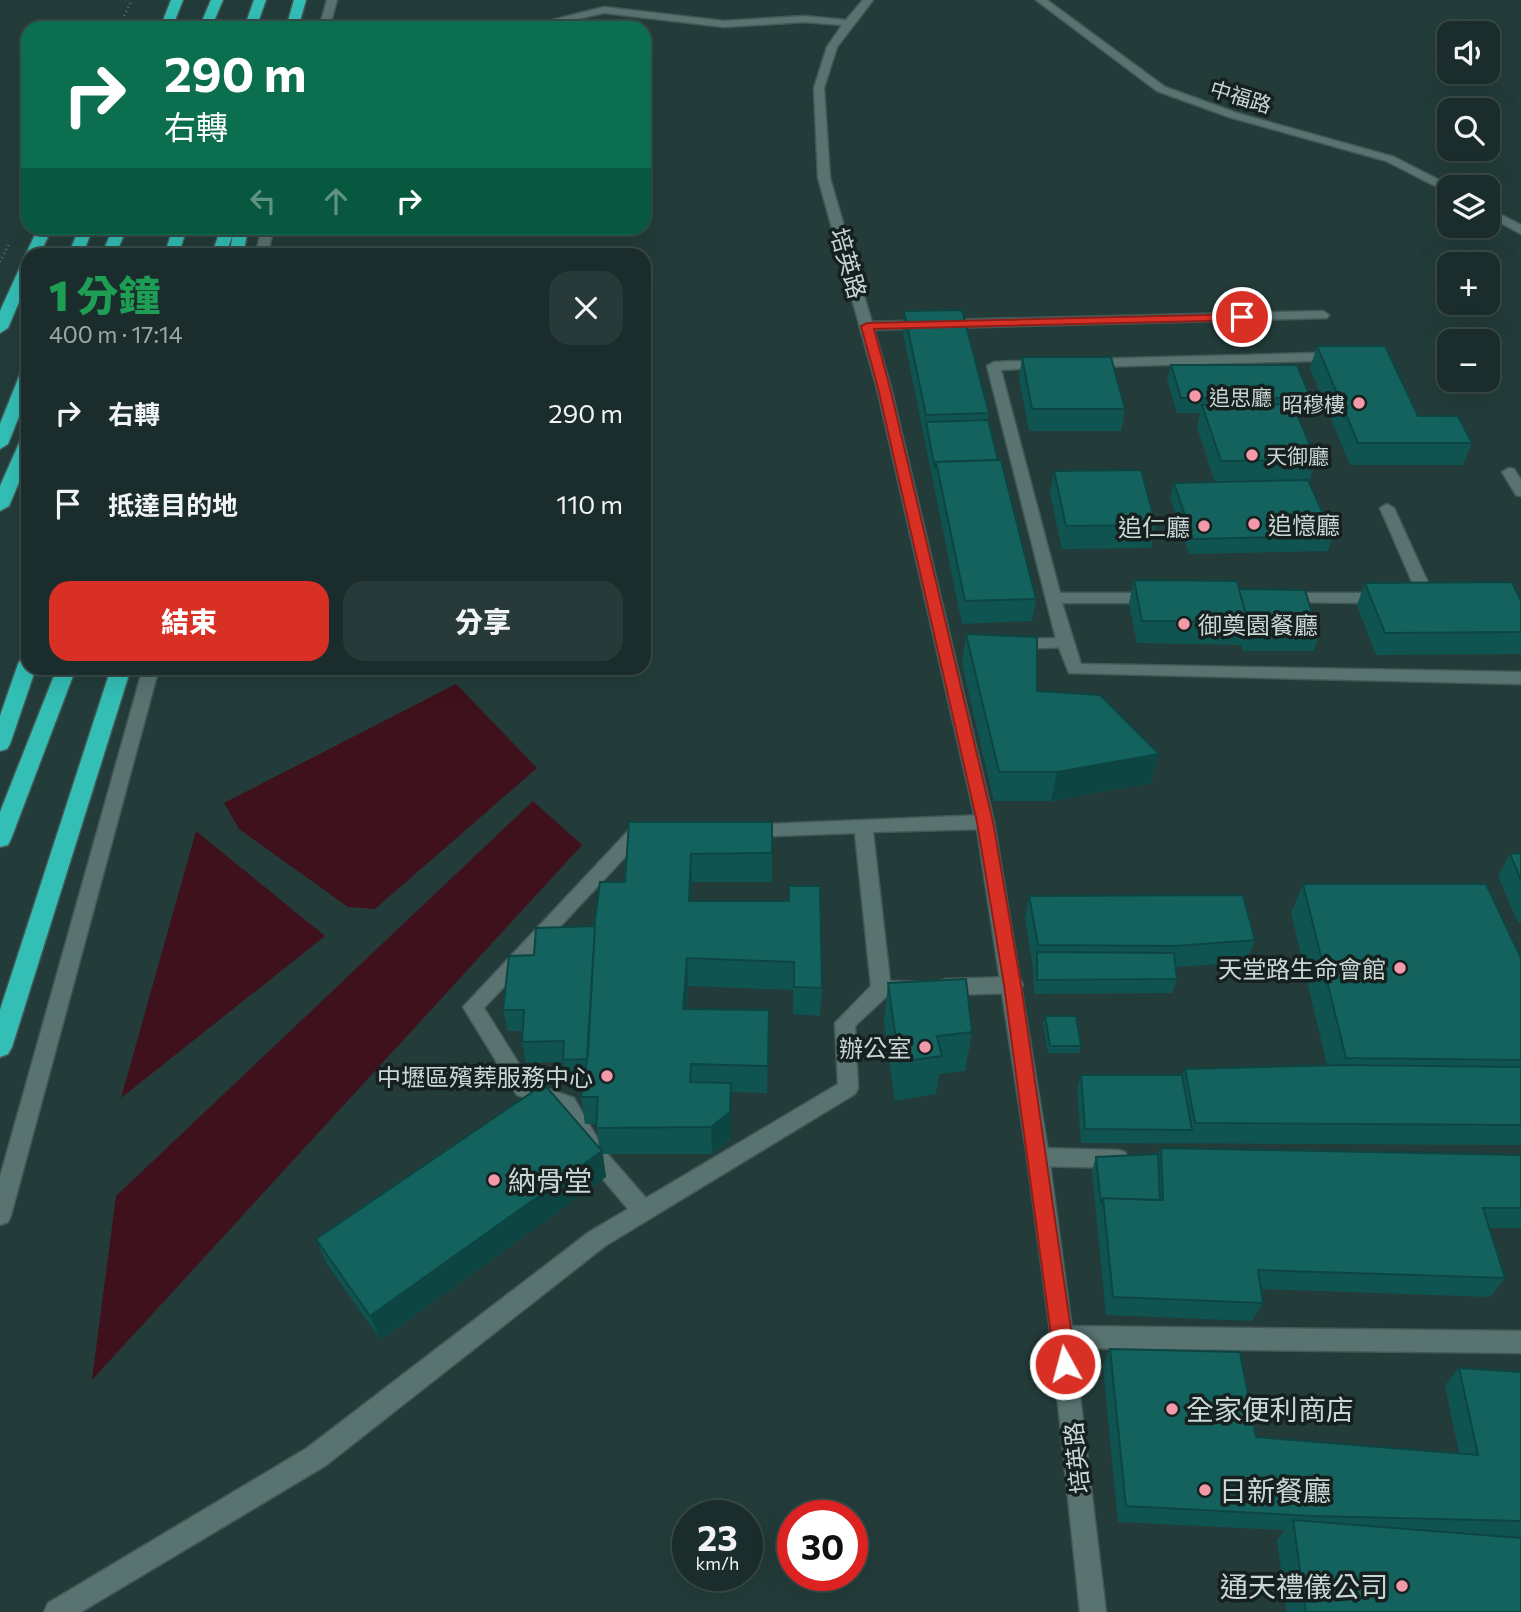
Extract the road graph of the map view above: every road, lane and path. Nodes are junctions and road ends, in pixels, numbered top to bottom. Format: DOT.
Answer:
graph roads {
  1 [pos="132,0"];
  2 [pos="177,0"];
  3 [pos="217,0"];
  4 [pos="260,0"];
  5 [pos="300,0"];
  6 [pos="332,0"];
  7 [pos="868,0"];
  8 [pos="1041,0"];
  9 [pos="122,21"];
  10 [pos="169,21"];
  11 [pos="208,21"];
  12 [pos="252,21"];
  13 [pos="294,21"];
  14 [pos="326,21"];
  15 [pos="556,21"];
  16 [pos="848,23"];
  17 [pos="1437,183"];
  18 [pos="1500,218"];
  19 [pos="1521,230"];
  20 [pos="21,281"];
  21 [pos="1323,315"];
  22 [pos="867,326"];
  23 [pos="0,328"];
  24 [pos="1332,391"];
  25 [pos="21,392"];
  26 [pos="0,444"];
  27 [pos="21,457"];
  28 [pos="1509,471"];
  29 [pos="1521,492"];
  30 [pos="0,506"];
  31 [pos="1387,508"];
  32 [pos="1053,598"];
  33 [pos="1164,598"];
  34 [pos="1275,598"];
  35 [pos="1065,643"];
  36 [pos="998,644"];
  37 [pos="24,675"];
  38 [pos="64,675"];
  39 [pos="119,675"];
  40 [pos="149,675"];
  41 [pos="1521,678"];
  42 [pos="0,744"];
  43 [pos="985,822"];
  44 [pos="863,826"];
  45 [pos="729,831"];
  46 [pos="662,833"];
  47 [pos="0,839"];
  48 [pos="1013,985"];
  49 [pos="881,989"];
  50 [pos="0,1046"];
  51 [pos="1038,1157"];
  52 [pos="1135,1159"];
  53 [pos="644,1211"];
  54 [pos="0,1215"];
  55 [pos="1062,1336"];
  56 [pos="1521,1342"];
  57 [pos="57,1612"];
  58 [pos="1093,1612"];
  1 -- 9 [label="path"];
  2 -- 10 [label="highway"];
  3 -- 11 [label="highway"];
  4 -- 12 [label="highway"];
  5 -- 13 [label="highway"];
  6 -- 14 [label="street"];
  7 -- 16 [label="street, 培英路"];
  8 -- 17 [label="street, 中福路"];
  15 -- 16 [label="street"];
  16 -- 22 [label="street, 培英路"];
  18 -- 19 [label="street"];
  20 -- 23 [label="highway"];
  21 -- 22 [label="street"];
  22 -- 43 [label="street, 培英路"];
  24 -- 32 [label="street"];
  25 -- 26 [label="highway"];
  27 -- 30 [label="highway"];
  28 -- 29 [label="street"];
  31 -- 34 [label="street"];
  32 -- 33 [label="street"];
  32 -- 35 [label="street"];
  35 -- 36 [label="street"];
  35 -- 41 [label="street"];
  37 -- 42 [label="highway"];
  38 -- 47 [label="highway"];
  39 -- 50 [label="highway"];
  40 -- 54 [label="street"];
  43 -- 44 [label="street"];
  43 -- 48 [label="street, 培英路"];
  44 -- 45 [label="street"];
  44 -- 49 [label="street"];
  46 -- 53 [label="street"];
  48 -- 49 [label="street"];
  48 -- 51 [label="street, 培英路"];
  49 -- 53 [label="street"];
  51 -- 52 [label="street"];
  51 -- 55 [label="street, 培英路"];
  53 -- 57 [label="street"];
  55 -- 56 [label="street"];
  55 -- 58 [label="street, 培英路"];
}
